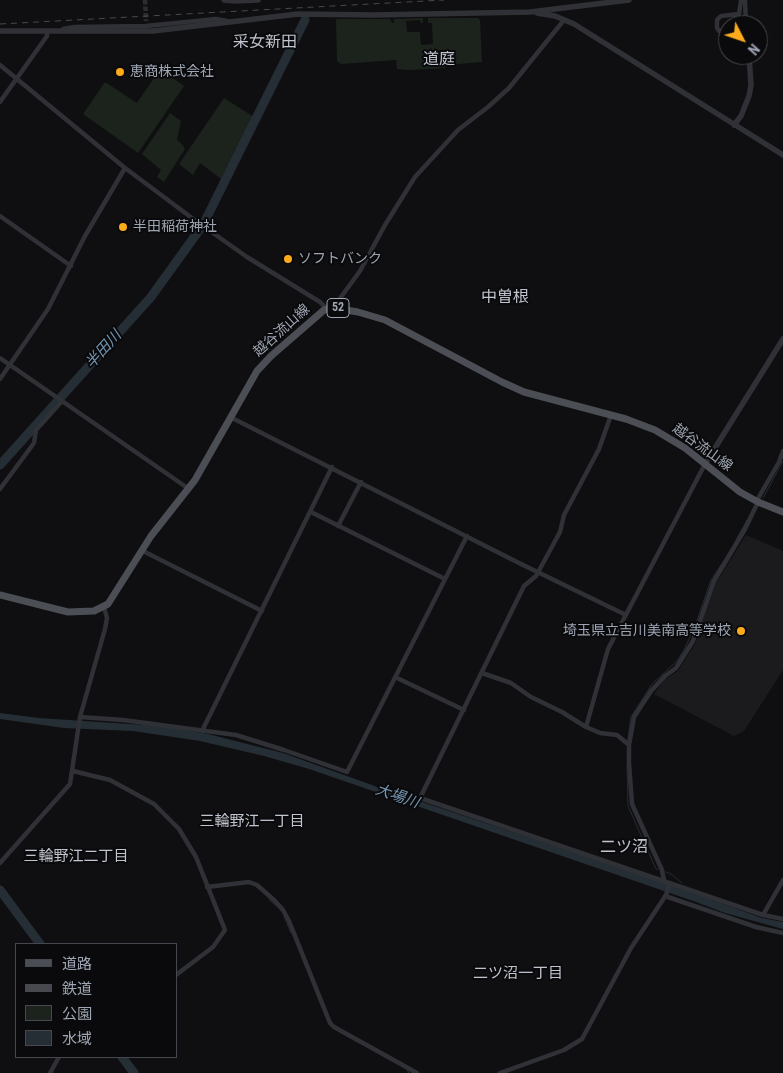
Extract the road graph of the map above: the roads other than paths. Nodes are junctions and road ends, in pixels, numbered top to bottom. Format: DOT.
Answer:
graph roads {
  1 [pos="224,0"];
  2 [pos="248,0"];
  3 [pos="258,0"];
  4 [pos="629,0"];
  5 [pos="741,0"];
  6 [pos="745,0"];
  7 [pos="530,12"];
  8 [pos="734,15"];
  9 [pos="746,15"];
  10 [pos="564,20"];
  11 [pos="231,22"];
  12 [pos="0,31"];
  13 [pos="47,31"];
  14 [pos="58,31"];
  15 [pos="0,65"];
  16 [pos="750,65"];
  17 [pos="17,79"];
  18 [pos="0,102"];
  19 [pos="734,125"];
  20 [pos="783,154"];
  21 [pos="125,168"];
  22 [pos="0,216"];
  23 [pos="71,266"];
  24 [pos="330,308"];
  25 [pos="783,339"];
  26 [pos="0,358"];
  27 [pos="10,364"];
  28 [pos="0,379"];
  29 [pos="60,400"];
  30 [pos="611,414"];
  31 [pos="230,417"];
  32 [pos="783,451"];
  33 [pos="705,464"];
  34 [pos="332,467"];
  35 [pos="361,482"];
  36 [pos="189,488"];
  37 [pos="0,490"];
  38 [pos="757,502"];
  39 [pos="311,512"];
  40 [pos="783,512"];
  41 [pos="338,526"];
  42 [pos="467,536"];
  43 [pos="141,550"];
  44 [pos="539,572"];
  45 [pos="445,579"];
  46 [pos="0,595"];
  47 [pos="104,607"];
  48 [pos="262,610"];
  49 [pos="626,615"];
  50 [pos="482,673"];
  51 [pos="395,677"];
  52 [pos="464,710"];
  53 [pos="80,718"];
  54 [pos="586,727"];
  55 [pos="202,731"];
  56 [pos="628,744"];
  57 [pos="73,771"];
  58 [pos="0,862"];
  59 [pos="664,880"];
  60 [pos="783,880"];
  61 [pos="670,884"];
  62 [pos="207,887"];
  63 [pos="665,896"];
  64 [pos="763,914"];
  65 [pos="783,919"];
  66 [pos="783,933"];
  67 [pos="178,974"];
  68 [pos="58,1058"];
  69 [pos="50,1073"];
  70 [pos="417,1073"];
  71 [pos="500,1073"];
  1 -- 2 [label="street"];
  2 -- 3 [label="street"];
  4 -- 7 [label="street"];
  5 -- 8 [label="street"];
  6 -- 9 [label="street"];
  7 -- 10 [label="street"];
  7 -- 11 [label="street"];
  10 -- 19 [label="street"];
  10 -- 24 [label="street"];
  11 -- 14 [label="street"];
  11 -- 14 [label="street"];
  12 -- 13 [label="street"];
  13 -- 14 [label="street"];
  13 -- 17 [label="street"];
  15 -- 17 [label="street"];
  16 -- 19 [label="street"];
  17 -- 18 [label="street"];
  17 -- 21 [label="street"];
  19 -- 20 [label="street"];
  21 -- 23 [label="street"];
  21 -- 24 [label="street"];
  22 -- 23 [label="street"];
  23 -- 27 [label="street"];
  24 -- 30 [label="main road, 越谷流山線 / 52"];
  24 -- 31 [label="main road, 越谷流山線 / 52"];
  25 -- 33 [label="street"];
  26 -- 27 [label="street"];
  27 -- 28 [label="street"];
  27 -- 29 [label="street"];
  29 -- 36 [label="street"];
  29 -- 37 [label="street"];
  30 -- 33 [label="main road, 越谷流山線 / 52"];
  30 -- 44 [label="street"];
  31 -- 34 [label="street"];
  31 -- 36 [label="main road, 越谷流山線 / 52"];
  32 -- 38 [label="street"];
  33 -- 38 [label="main road, 越谷流山線 / 52"];
  33 -- 49 [label="street"];
  34 -- 35 [label="street"];
  34 -- 39 [label="street"];
  35 -- 41 [label="street"];
  35 -- 42 [label="street"];
  36 -- 43 [label="main road, 越谷流山線 / 52"];
  38 -- 40 [label="main road, 越谷流山線 / 52"];
  38 -- 56 [label="street"];
  39 -- 41 [label="street"];
  39 -- 48 [label="street"];
  41 -- 45 [label="street"];
  42 -- 44 [label="street"];
  42 -- 45 [label="street"];
  43 -- 47 [label="main road, 越谷流山線 / 52"];
  43 -- 48 [label="street"];
  44 -- 49 [label="street"];
  44 -- 50 [label="street"];
  45 -- 51 [label="street"];
  46 -- 47 [label="main road"];
  47 -- 53 [label="street"];
  48 -- 55 [label="street"];
  49 -- 54 [label="street"];
  50 -- 52 [label="street"];
  50 -- 54 [label="street"];
  51 -- 52 [label="street"];
  51 -- 55 [label="street"];
  52 -- 59 [label="street"];
  53 -- 55 [label="street"];
  53 -- 57 [label="street"];
  54 -- 56 [label="street"];
  56 -- 59 [label="street"];
  57 -- 58 [label="street"];
  57 -- 62 [label="street"];
  59 -- 61 [label="street"];
  60 -- 64 [label="street"];
  61 -- 63 [label="street"];
  61 -- 64 [label="street"];
  62 -- 67 [label="street"];
  62 -- 70 [label="street"];
  63 -- 66 [label="street"];
  63 -- 71 [label="street"];
  64 -- 65 [label="street"];
  68 -- 69 [label="street"];
}
